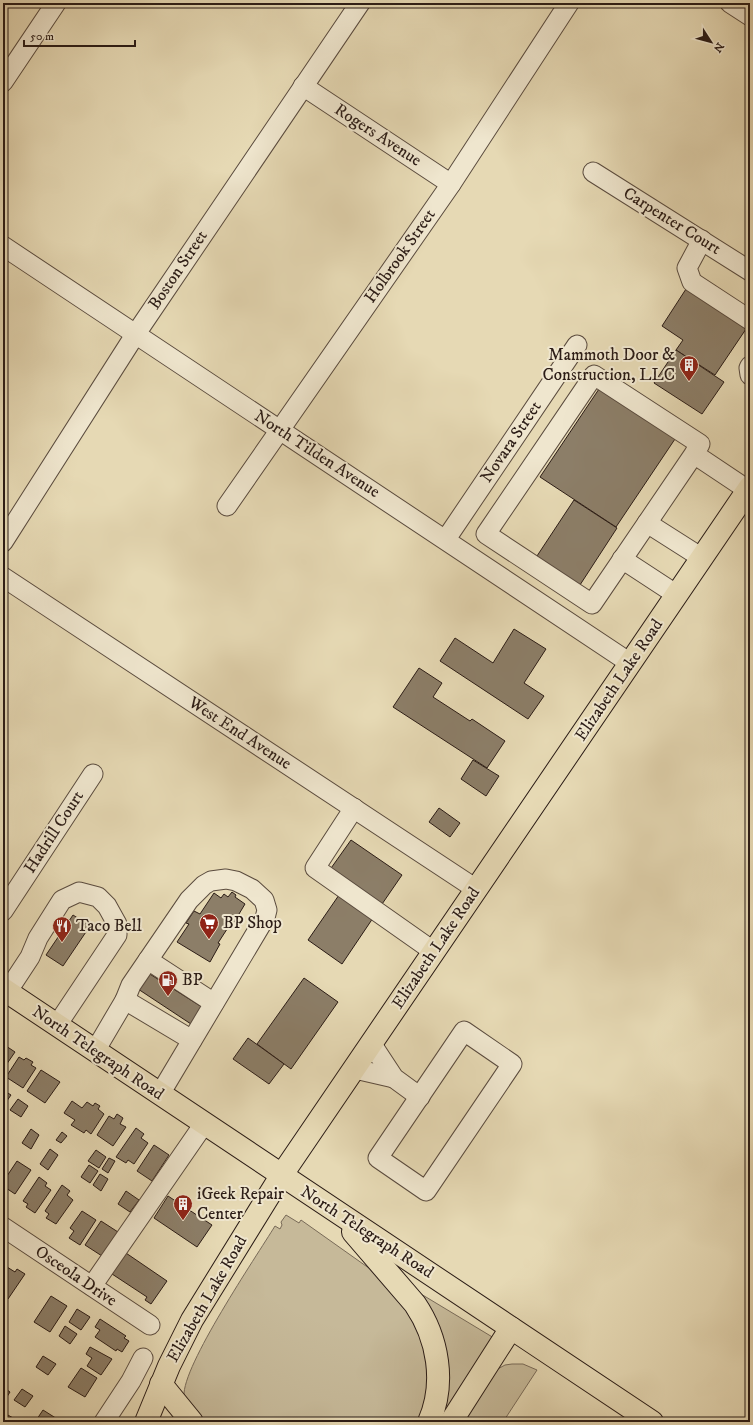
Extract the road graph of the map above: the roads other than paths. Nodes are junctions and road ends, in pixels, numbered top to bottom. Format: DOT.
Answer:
graph roads {
  1 [pos="56,3"];
  2 [pos="360,3"];
  3 [pos="569,3"];
  4 [pos="730,3"];
  5 [pos="750,16"];
  6 [pos="3,82"];
  7 [pos="304,86"];
  8 [pos="593,172"];
  9 [pos="451,184"];
  10 [pos="702,240"];
  11 [pos="3,246"];
  12 [pos="750,270"];
  13 [pos="750,320"];
  14 [pos="135,335"];
  15 [pos="750,366"];
  16 [pos="594,375"];
  17 [pos="750,375"];
  18 [pos="279,429"];
  19 [pos="515,437"];
  20 [pos="540,453"];
  21 [pos="694,454"];
  22 [pos="491,473"];
  23 [pos="516,488"];
  24 [pos="749,488"];
  25 [pos="227,506"];
  26 [pos="647,523"];
  27 [pos="446,540"];
  28 [pos="3,542"];
  29 [pos="702,558"];
  30 [pos="622,559"];
  31 [pos="525,561"];
  32 [pos="3,577"];
  33 [pos="510,583"];
  34 [pos="677,595"];
  35 [pos="630,663"];
  36 [pos="93,774"];
  37 [pos="354,808"];
  38 [pos="476,889"];
  39 [pos="3,911"];
  40 [pos="433,951"];
  41 [pos="148,960"];
  42 [pos="5,990"];
  43 [pos="125,1000"];
  44 [pos="214,1003"];
  45 [pos="57,1025"];
  46 [pos="192,1040"];
  47 [pos="371,1043"];
  48 [pos="95,1051"];
  49 [pos="354,1069"];
  50 [pos="394,1078"];
  51 [pos="160,1094"];
  52 [pos="420,1097"];
  53 [pos="204,1124"];
  54 [pos="281,1176"];
  55 [pos="335,1211"];
  56 [pos="3,1227"];
  57 [pos="92,1286"];
  58 [pos="150,1325"];
  59 [pos="511,1328"];
  60 [pos="143,1358"];
  61 [pos="161,1384"];
  62 [pos="104,1422"];
  63 [pos="146,1422"];
  64 [pos="192,1422"];
  65 [pos="429,1422"];
  66 [pos="451,1422"];
  67 [pos="652,1422"];
  1 -- 6 [label="street"];
  2 -- 7 [label="street, Boston Street"];
  3 -- 9 [label="street, Holbrook Street"];
  4 -- 5 [label="street"];
  7 -- 9 [label="street, Rogers Avenue"];
  7 -- 14 [label="street, Boston Street"];
  8 -- 10 [label="street, Carpenter Court"];
  9 -- 18 [label="street, Holbrook Street"];
  10 -- 12 [label="street, Carpenter Court"];
  10 -- 13 [label="street"];
  11 -- 14 [label="street, North Tilden Avenue"];
  14 -- 18 [label="street, North Tilden Avenue"];
  14 -- 28 [label="street, Boston Street"];
  15 -- 17 [label="street"];
  16 -- 19 [label="street, Novara Street"];
  16 -- 20 [label="street"];
  16 -- 21 [label="street"];
  18 -- 25 [label="street, Holbrook Street"];
  18 -- 27 [label="street, North Tilden Avenue"];
  19 -- 20 [label="street"];
  19 -- 22 [label="street, Novara Street"];
  20 -- 23 [label="street"];
  21 -- 24 [label="street"];
  21 -- 26 [label="street"];
  22 -- 23 [label="street"];
  22 -- 27 [label="street, Novara Street"];
  23 -- 31 [label="street"];
  24 -- 29 [label="main road, Elizabeth Lake Road"];
  26 -- 29 [label="street"];
  26 -- 30 [label="street"];
  27 -- 33 [label="street, North Tilden Avenue"];
  29 -- 34 [label="main road, Elizabeth Lake Road"];
  30 -- 31 [label="street"];
  30 -- 34 [label="street"];
  31 -- 33 [label="street"];
  32 -- 37 [label="street, West End Avenue"];
  33 -- 35 [label="street, North Tilden Avenue"];
  34 -- 35 [label="main road, Elizabeth Lake Road"];
  35 -- 38 [label="main road, Elizabeth Lake Road"];
  36 -- 39 [label="street, Hadrill Court"];
  37 -- 38 [label="street, West End Avenue"];
  37 -- 40 [label="street"];
  38 -- 40 [label="main road, Elizabeth Lake Road"];
  40 -- 47 [label="main road, Elizabeth Lake Road"];
  41 -- 43 [label="street"];
  41 -- 44 [label="street"];
  41 -- 44 [label="street"];
  42 -- 45 [label="main road, North Telegraph Road"];
  42 -- 45 [label="street"];
  43 -- 46 [label="street"];
  43 -- 48 [label="street"];
  44 -- 46 [label="street"];
  45 -- 48 [label="main road, North Telegraph Road"];
  46 -- 51 [label="street"];
  47 -- 49 [label="main road, Elizabeth Lake Road"];
  47 -- 50 [label="street"];
  48 -- 51 [label="main road, North Telegraph Road"];
  49 -- 50 [label="street"];
  49 -- 54 [label="main road, Elizabeth Lake Road"];
  50 -- 52 [label="street"];
  51 -- 53 [label="main road, North Telegraph Road"];
  52 -- 52 [label="street"];
  53 -- 54 [label="main road, North Telegraph Road"];
  53 -- 57 [label="street"];
  54 -- 55 [label="main road, North Telegraph Road"];
  54 -- 61 [label="main road, Elizabeth Lake Road"];
  55 -- 59 [label="main road, North Telegraph Road"];
  55 -- 65 [label="main road"];
  56 -- 57 [label="street, Osceola Drive"];
  57 -- 58 [label="street, Osceola Drive"];
  59 -- 66 [label="main road"];
  59 -- 67 [label="main road, North Telegraph Road"];
  60 -- 62 [label="street, Elizabeth Lake Road"];
  61 -- 63 [label="main road, Elizabeth Lake Road"];
  61 -- 64 [label="main road"];
}
